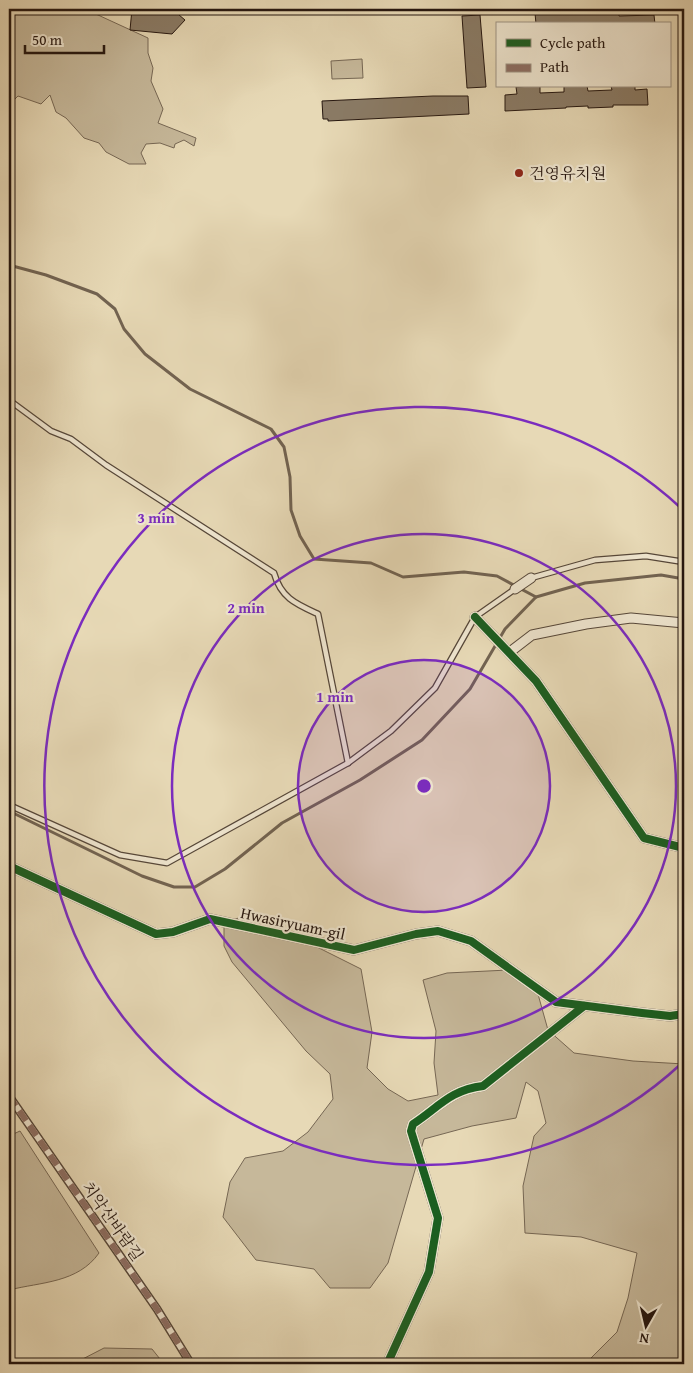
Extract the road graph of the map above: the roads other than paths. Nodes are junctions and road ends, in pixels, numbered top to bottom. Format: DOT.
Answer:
graph roads {
  1 [pos="9,402"];
  2 [pos="684,562"];
  3 [pos="531,578"];
  4 [pos="515,589"];
  5 [pos="479,620"];
  6 [pos="684,623"];
  7 [pos="510,652"];
  8 [pos="348,763"];
  9 [pos="9,805"];
  10 [pos="684,848"];
  11 [pos="9,866"];
  12 [pos="584,1006"];
  13 [pos="684,1014"];
  14 [pos="9,1096"];
  15 [pos="191,1364"];
  16 [pos="391,1364"];
  1 -- 8 [label="lane"];
  2 -- 3 [label="lane"];
  3 -- 4 [label="street"];
  4 -- 5 [label="lane"];
  5 -- 7 [label="street"];
  5 -- 8 [label="lane"];
  6 -- 7 [label="street"];
  7 -- 10 [label="street"];
  8 -- 9 [label="lane"];
  11 -- 12 [label="street, Hwasiryuam-gil"];
  12 -- 13 [label="street, Hwasiryuam-gil"];
  12 -- 16 [label="street"];
  14 -- 15 [label="street, 치악산바람길"];
}
